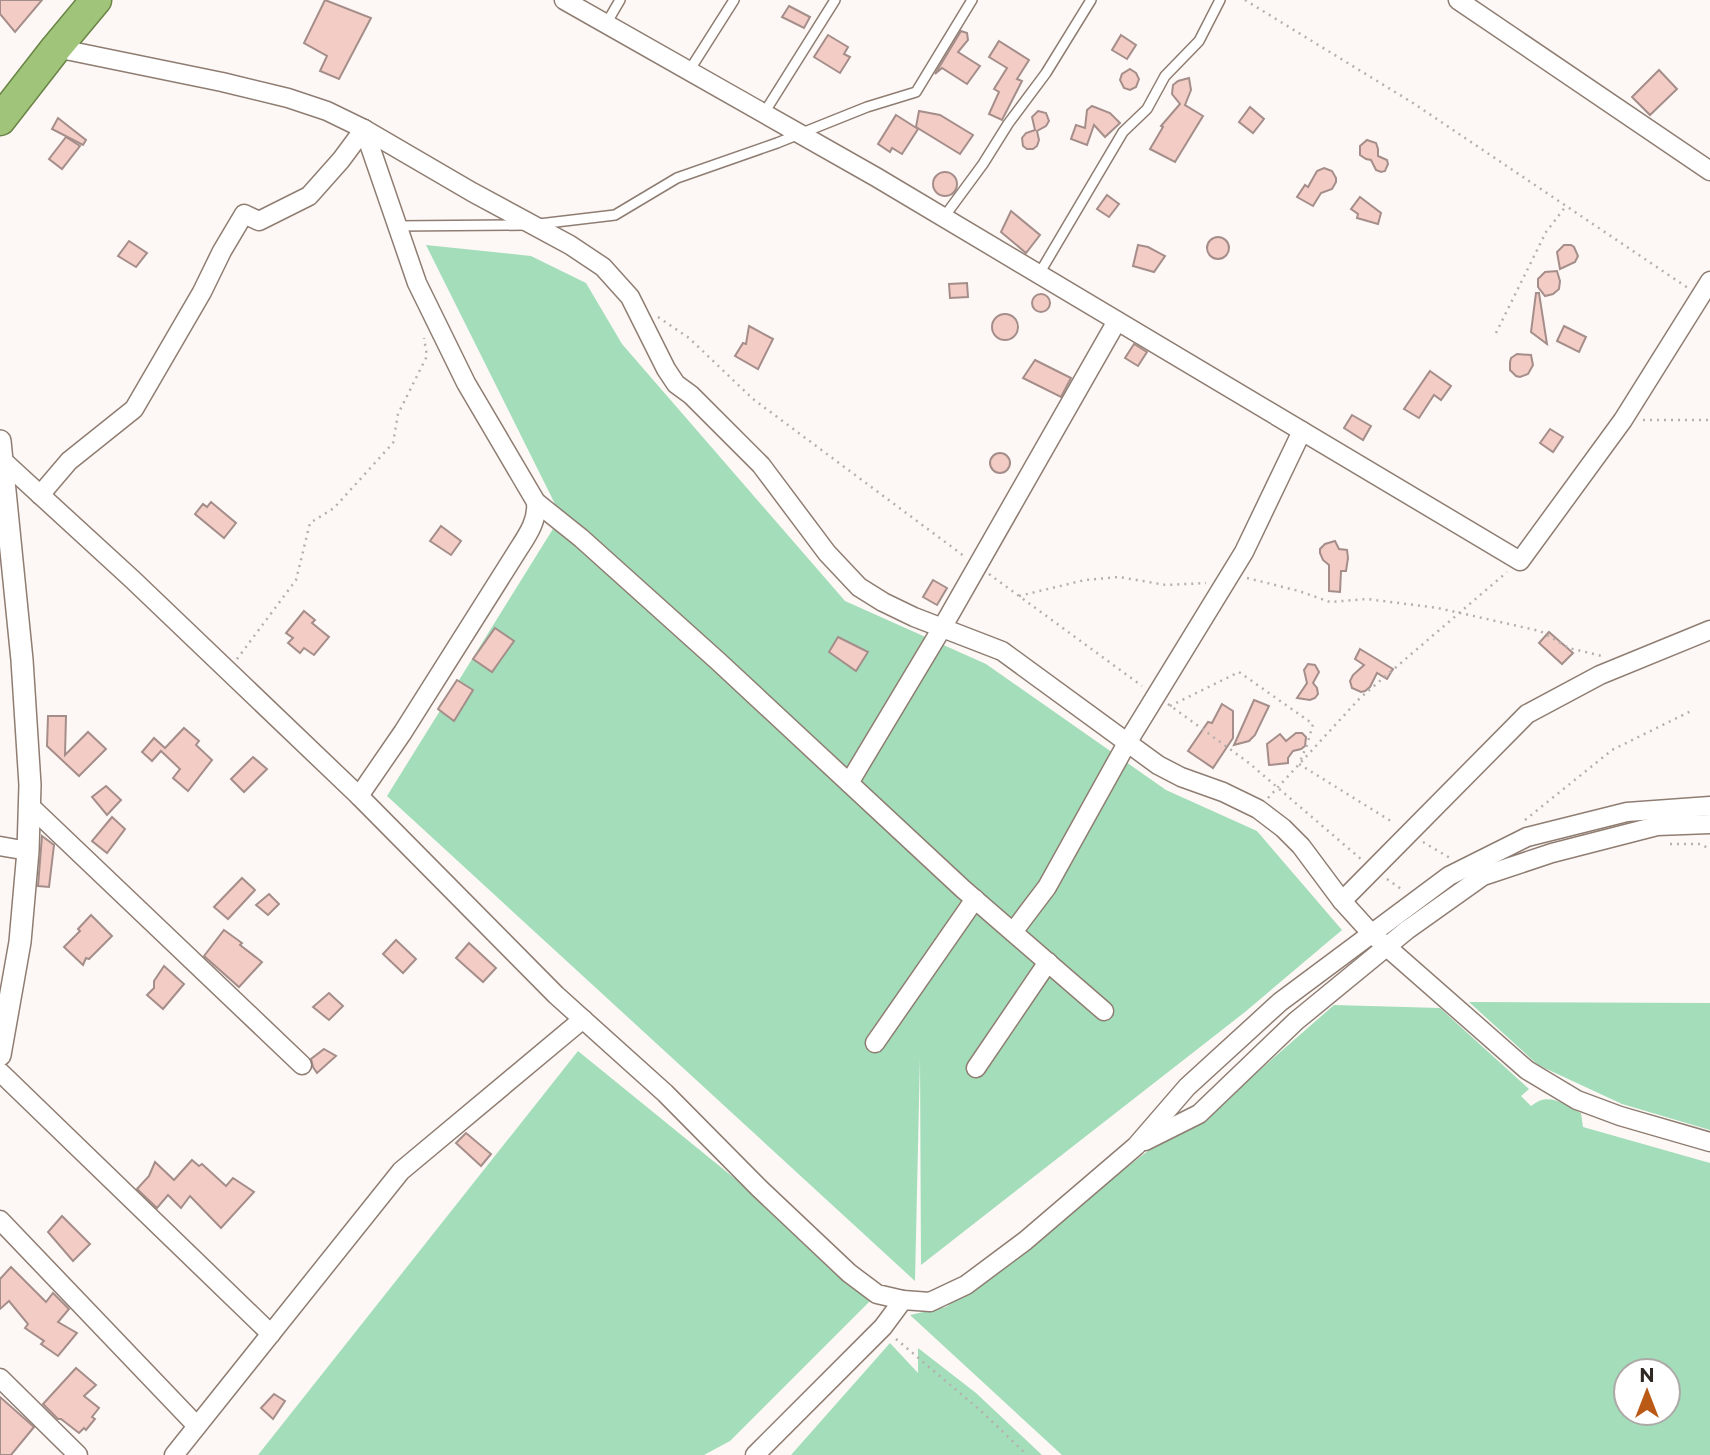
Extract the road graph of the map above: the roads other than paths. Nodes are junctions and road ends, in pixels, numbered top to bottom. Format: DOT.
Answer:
graph roads {
  1 [pos="96,0"];
  2 [pos="564,0"];
  3 [pos="621,0"];
  4 [pos="734,0"];
  5 [pos="835,0"];
  6 [pos="972,0"];
  7 [pos="1091,0"];
  8 [pos="1220,0"];
  9 [pos="1458,0"];
  10 [pos="606,24"];
  11 [pos="56,48"];
  12 [pos="689,71"];
  13 [pos="764,113"];
  14 [pos="0,120"];
  15 [pos="364,129"];
  16 [pos="800,134"];
  17 [pos="1710,171"];
  18 [pos="944,218"];
  19 [pos="534,225"];
  20 [pos="398,226"];
  21 [pos="1039,274"];
  22 [pos="1705,289"];
  23 [pos="1117,321"];
  24 [pos="1302,431"];
  25 [pos="1,453"];
  26 [pos="40,495"];
  27 [pos="536,502"];
  28 [pos="942,628"];
  29 [pos="1710,630"];
  30 [pos="1127,743"];
  31 [pos="849,783"];
  32 [pos="359,796"];
  33 [pos="29,805"];
  34 [pos="1710,806"];
  35 [pos="1710,824"];
  36 [pos="0,846"];
  37 [pos="28,851"];
  38 [pos="975,899"];
  39 [pos="1342,901"];
  40 [pos="1013,932"];
  41 [pos="1371,933"];
  42 [pos="1387,947"];
  43 [pos="1048,962"];
  44 [pos="5,1000"];
  45 [pos="1104,1010"];
  46 [pos="583,1019"];
  47 [pos="875,1043"];
  48 [pos="0,1055"];
  49 [pos="302,1065"];
  50 [pos="976,1068"];
  51 [pos="0,1072"];
  52 [pos="1710,1142"];
  53 [pos="1136,1146"];
  54 [pos="0,1220"];
  55 [pos="903,1300"];
  56 [pos="271,1334"];
  57 [pos="0,1378"];
  58 [pos="197,1426"];
  59 [pos="78,1455"];
  60 [pos="174,1455"];
  61 [pos="755,1455"];
  1 -- 11 [label="highway"];
  2 -- 10 [label="street"];
  3 -- 10 [label="lane"];
  4 -- 12 [label="lane"];
  5 -- 13 [label="lane"];
  6 -- 16 [label="lane"];
  7 -- 18 [label="lane"];
  8 -- 21 [label="lane"];
  9 -- 17 [label="street"];
  10 -- 12 [label="street"];
  11 -- 14 [label="highway"];
  11 -- 15 [label="street"];
  12 -- 13 [label="street"];
  13 -- 16 [label="street"];
  15 -- 19 [label="street"];
  15 -- 20 [label="street"];
  15 -- 26 [label="street"];
  16 -- 18 [label="street"];
  16 -- 19 [label="lane"];
  18 -- 21 [label="street"];
  19 -- 20 [label="lane"];
  19 -- 28 [label="street"];
  20 -- 27 [label="street"];
  21 -- 23 [label="street"];
  22 -- 24 [label="street"];
  23 -- 24 [label="street"];
  23 -- 28 [label="street"];
  24 -- 30 [label="street"];
  25 -- 26 [label="street"];
  25 -- 33 [label="street"];
  26 -- 32 [label="street"];
  27 -- 31 [label="street"];
  27 -- 32 [label="street"];
  28 -- 30 [label="street"];
  28 -- 31 [label="street"];
  29 -- 39 [label="street"];
  30 -- 39 [label="street"];
  30 -- 40 [label="street"];
  31 -- 38 [label="street"];
  32 -- 46 [label="street"];
  33 -- 37 [label="street"];
  33 -- 49 [label="street"];
  34 -- 41 [label="street"];
  35 -- 42 [label="street"];
  36 -- 37 [label="street"];
  37 -- 44 [label="street"];
  38 -- 40 [label="street"];
  38 -- 47 [label="street"];
  39 -- 41 [label="street"];
  40 -- 43 [label="street"];
  41 -- 42 [label="street"];
  41 -- 53 [label="street"];
  42 -- 52 [label="street"];
  42 -- 53 [label="street"];
  43 -- 45 [label="street"];
  43 -- 50 [label="street"];
  44 -- 48 [label="street"];
  46 -- 55 [label="street"];
  46 -- 56 [label="street"];
  51 -- 56 [label="street"];
  53 -- 55 [label="street"];
  54 -- 58 [label="street"];
  55 -- 61 [label="street"];
  56 -- 58 [label="street"];
  57 -- 59 [label="street"];
  58 -- 60 [label="street"];
}
